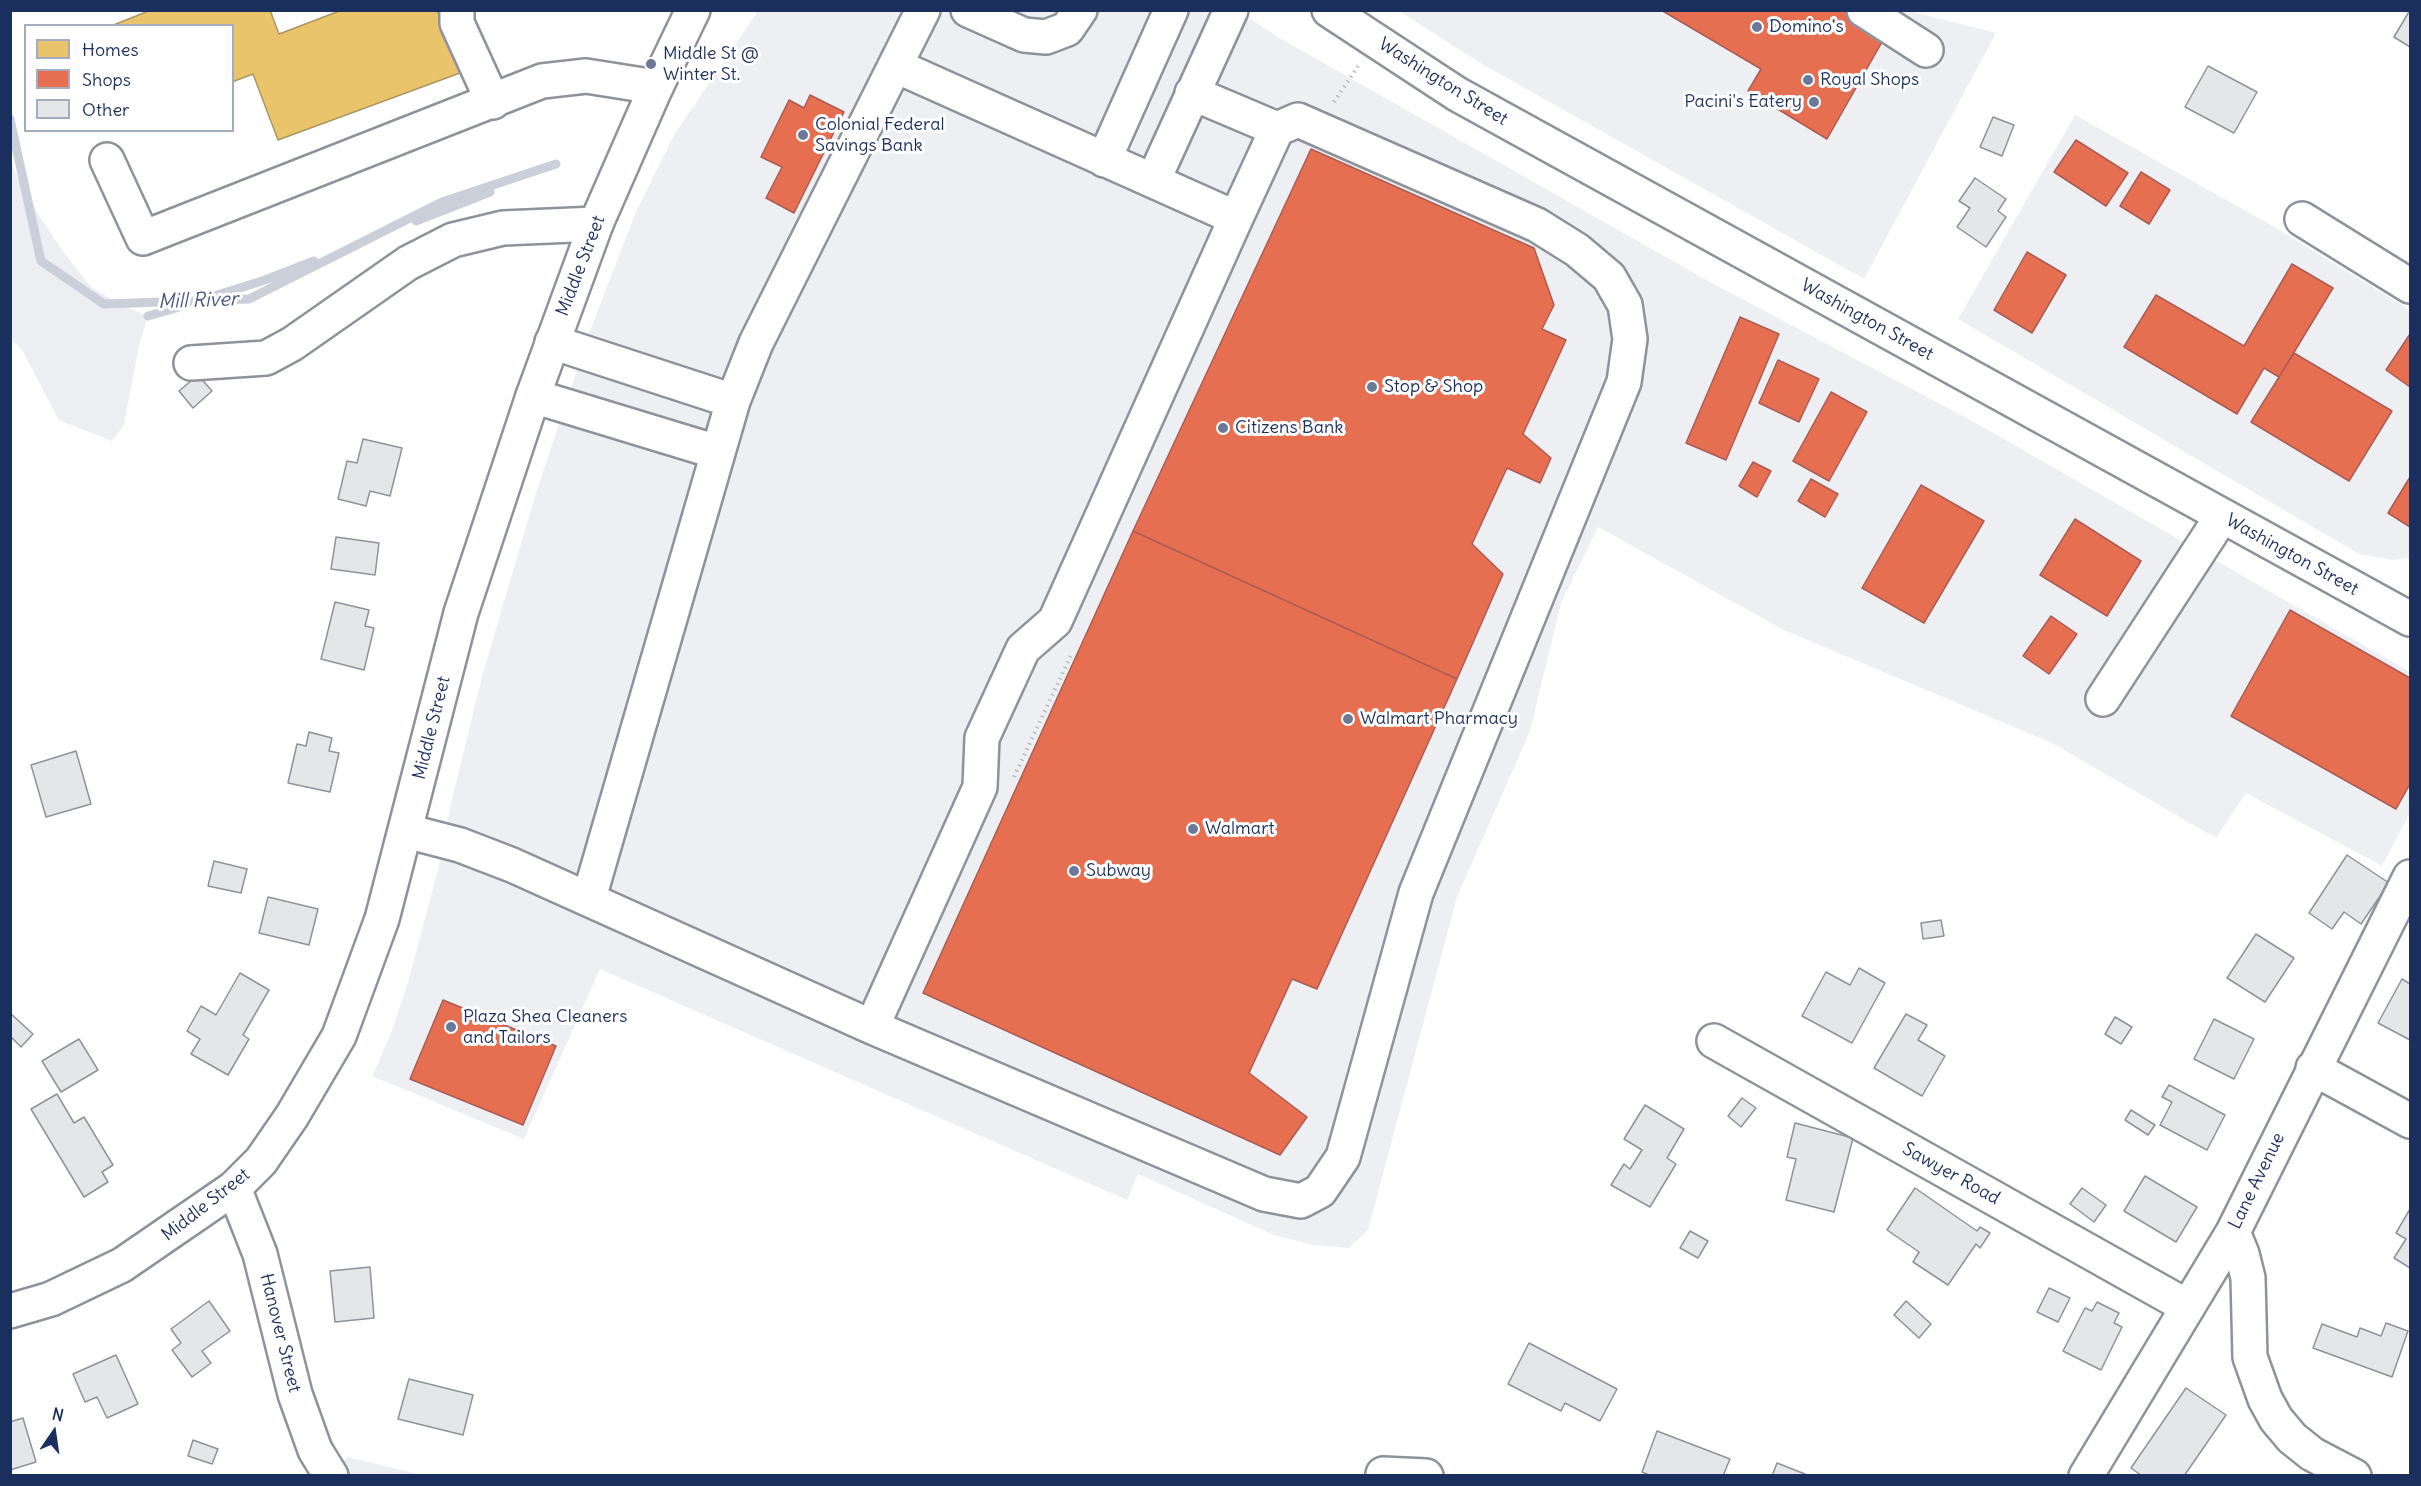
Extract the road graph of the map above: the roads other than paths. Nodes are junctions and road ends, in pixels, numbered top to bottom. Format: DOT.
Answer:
graph roads {
  1 [pos="457,10"];
  2 [pos="693,10"];
  3 [pos="923,10"];
  4 [pos="968,10"];
  5 [pos="1080,10"];
  6 [pos="1171,10"];
  7 [pos="1231,10"];
  8 [pos="1329,10"];
  9 [pos="1864,10"];
  10 [pos="1926,50"];
  11 [pos="896,66"];
  12 [pos="656,87"];
  13 [pos="1192,93"];
  14 [pos="493,102"];
  15 [pos="1277,129"];
  16 [pos="108,160"];
  17 [pos="1104,160"];
  18 [pos="1153,180"];
  19 [pos="1236,218"];
  20 [pos="2302,219"];
  21 [pos="596,224"];
  22 [pos="2410,286"];
  23 [pos="552,342"];
  24 [pos="191,363"];
  25 [pos="533,396"];
  26 [pos="733,401"];
  27 [pos="717,452"];
  28 [pos="2222,516"];
  29 [pos="2410,619"];
  30 [pos="2103,699"];
  31 [pos="406,831"];
  32 [pos="2410,877"];
  33 [pos="589,898"];
  34 [pos="872,1027"];
  35 [pos="1714,1041"];
  36 [pos="2313,1068"];
  37 [pos="2410,1121"];
  38 [pos="234,1188"];
  39 [pos="2233,1232"];
  40 [pos="2188,1307"];
  41 [pos="10,1311"];
  42 [pos="1383,1474"];
  43 [pos="331,1476"];
  44 [pos="1426,1476"];
  45 [pos="2086,1476"];
  46 [pos="2354,1476"];
  1 -- 14 [label="main road"];
  2 -- 12 [label="main road, Middle Street"];
  3 -- 11 [label="main road"];
  4 -- 5 [label="main road"];
  6 -- 17 [label="main road"];
  7 -- 13 [label="main road"];
  8 -- 28 [label="main road, Washington Street"];
  9 -- 10 [label="main road"];
  11 -- 17 [label="main road"];
  11 -- 26 [label="main road"];
  12 -- 14 [label="main road"];
  12 -- 21 [label="main road, Middle Street"];
  13 -- 15 [label="main road"];
  13 -- 18 [label="main road"];
  14 -- 16 [label="main road"];
  15 -- 19 [label="main road"];
  15 -- 34 [label="main road"];
  17 -- 18 [label="main road"];
  18 -- 19 [label="main road"];
  19 -- 34 [label="main road"];
  20 -- 22 [label="main road"];
  21 -- 23 [label="main road, Middle Street"];
  21 -- 24 [label="main road"];
  23 -- 25 [label="main road, Middle Street"];
  23 -- 26 [label="main road"];
  25 -- 27 [label="main road"];
  25 -- 31 [label="main road, Middle Street"];
  26 -- 27 [label="main road"];
  27 -- 33 [label="main road"];
  28 -- 29 [label="main road, Washington Street"];
  28 -- 30 [label="main road"];
  31 -- 33 [label="main road"];
  31 -- 38 [label="main road, Middle Street"];
  32 -- 36 [label="main road, Lane Avenue"];
  33 -- 34 [label="main road"];
  35 -- 40 [label="main road, Sawyer Road"];
  36 -- 37 [label="main road"];
  36 -- 39 [label="main road, Lane Avenue"];
  38 -- 41 [label="main road, Middle Street"];
  38 -- 43 [label="main road, Hanover Street"];
  39 -- 40 [label="main road, Lane Avenue"];
  39 -- 46 [label="main road"];
  40 -- 45 [label="main road, Lane Avenue"];
  42 -- 44 [label="main road"];
}
